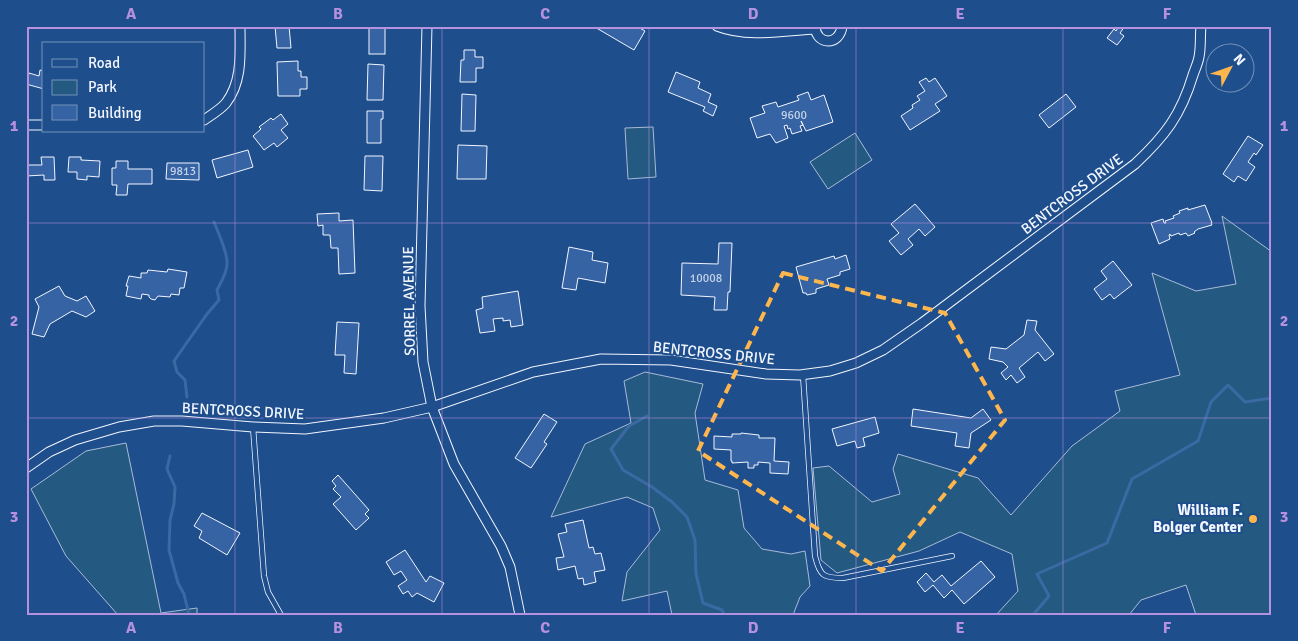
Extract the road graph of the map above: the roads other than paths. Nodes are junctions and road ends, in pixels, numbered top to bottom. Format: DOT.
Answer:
graph roads {
  1 [pos="240,26"];
  2 [pos="427,26"];
  3 [pos="717,26"];
  4 [pos="842,26"];
  5 [pos="1201,26"];
  6 [pos="815,28"];
  7 [pos="205,119"];
  8 [pos="26,125"];
  9 [pos="42,125"];
  10 [pos="802,375"];
  11 [pos="432,406"];
  12 [pos="254,427"];
  13 [pos="26,468"];
  14 [pos="952,556"];
  15 [pos="281,615"];
  16 [pos="520,615"];
  1 -- 7 [label="street"];
  2 -- 11 [label="street, SORREL AVENUE"];
  3 -- 6 [label="street"];
  4 -- 6 [label="street"];
  5 -- 10 [label="street, BENTCROSS DRIVE"];
  8 -- 9 [label="street"];
  10 -- 11 [label="street, BENTCROSS DRIVE"];
  10 -- 14 [label="lane"];
  11 -- 12 [label="street, BENTCROSS DRIVE"];
  11 -- 16 [label="street, SORREL AVENUE"];
  12 -- 13 [label="street, BENTCROSS DRIVE"];
  12 -- 15 [label="lane"];
}
